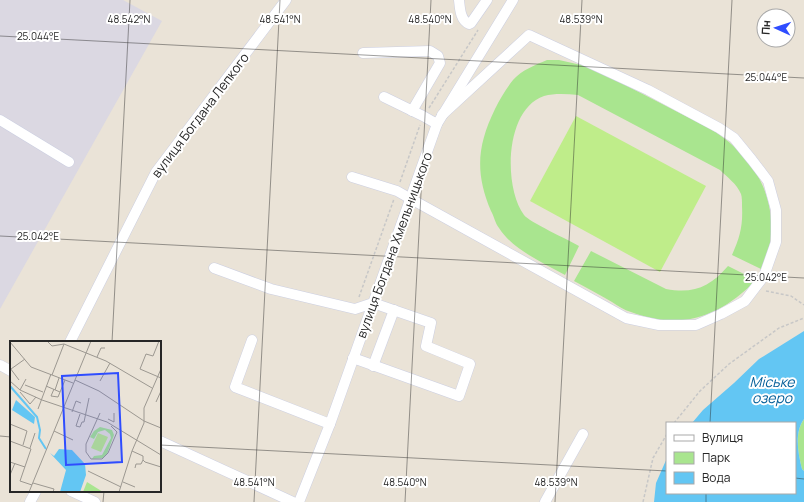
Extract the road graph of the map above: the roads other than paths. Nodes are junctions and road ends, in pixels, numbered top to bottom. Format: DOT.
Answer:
graph roads {
  1 [pos="286,0"];
  2 [pos="459,0"];
  3 [pos="487,0"];
  4 [pos="513,0"];
  5 [pos="363,54"];
  6 [pos="384,97"];
  7 [pos="412,110"];
  8 [pos="442,115"];
  9 [pos="0,120"];
  10 [pos="437,124"];
  11 [pos="69,162"];
  12 [pos="352,177"];
  13 [pos="411,199"];
  14 [pos="214,268"];
  15 [pos="373,303"];
  16 [pos="394,310"];
  17 [pos="252,340"];
  18 [pos="71,341"];
  19 [pos="353,358"];
  20 [pos="0,366"];
  21 [pos="374,366"];
  22 [pos="10,371"];
  23 [pos="330,424"];
  24 [pos="583,434"];
  25 [pos="161,441"];
  26 [pos="35,492"];
  27 [pos="74,492"];
  28 [pos="30,502"];
  29 [pos="95,502"];
  30 [pos="293,502"];
  31 [pos="299,502"];
  32 [pos="545,502"];
  1 -- 18 [label="street, вулиця Богдана Лепкого"];
  2 -- 3 [label="street"];
  4 -- 8 [label="street, вулиця Богдана Хмельницького"];
  5 -- 7 [label="street"];
  6 -- 7 [label="street"];
  7 -- 10 [label="street"];
  8 -- 10 [label="street, вулиця Богдана Хмельницького"];
  8 -- 13 [label="street"];
  9 -- 11 [label="street"];
  10 -- 13 [label="street, вулиця Богдана Хмельницького"];
  12 -- 13 [label="street"];
  13 -- 15 [label="street, вулиця Богдана Хмельницького"];
  14 -- 15 [label="street"];
  15 -- 16 [label="street"];
  15 -- 19 [label="street, вулиця Богдана Хмельницького"];
  16 -- 21 [label="street"];
  16 -- 21 [label="street"];
  17 -- 23 [label="street"];
  19 -- 21 [label="street"];
  19 -- 23 [label="street, вулиця Богдана Хмельницького"];
  20 -- 22 [label="street"];
  23 -- 31 [label="street, вулиця Богдана Хмельницького"];
  24 -- 32 [label="street"];
  25 -- 30 [label="street"];
  26 -- 28 [label="street"];
  27 -- 29 [label="street"];
}
